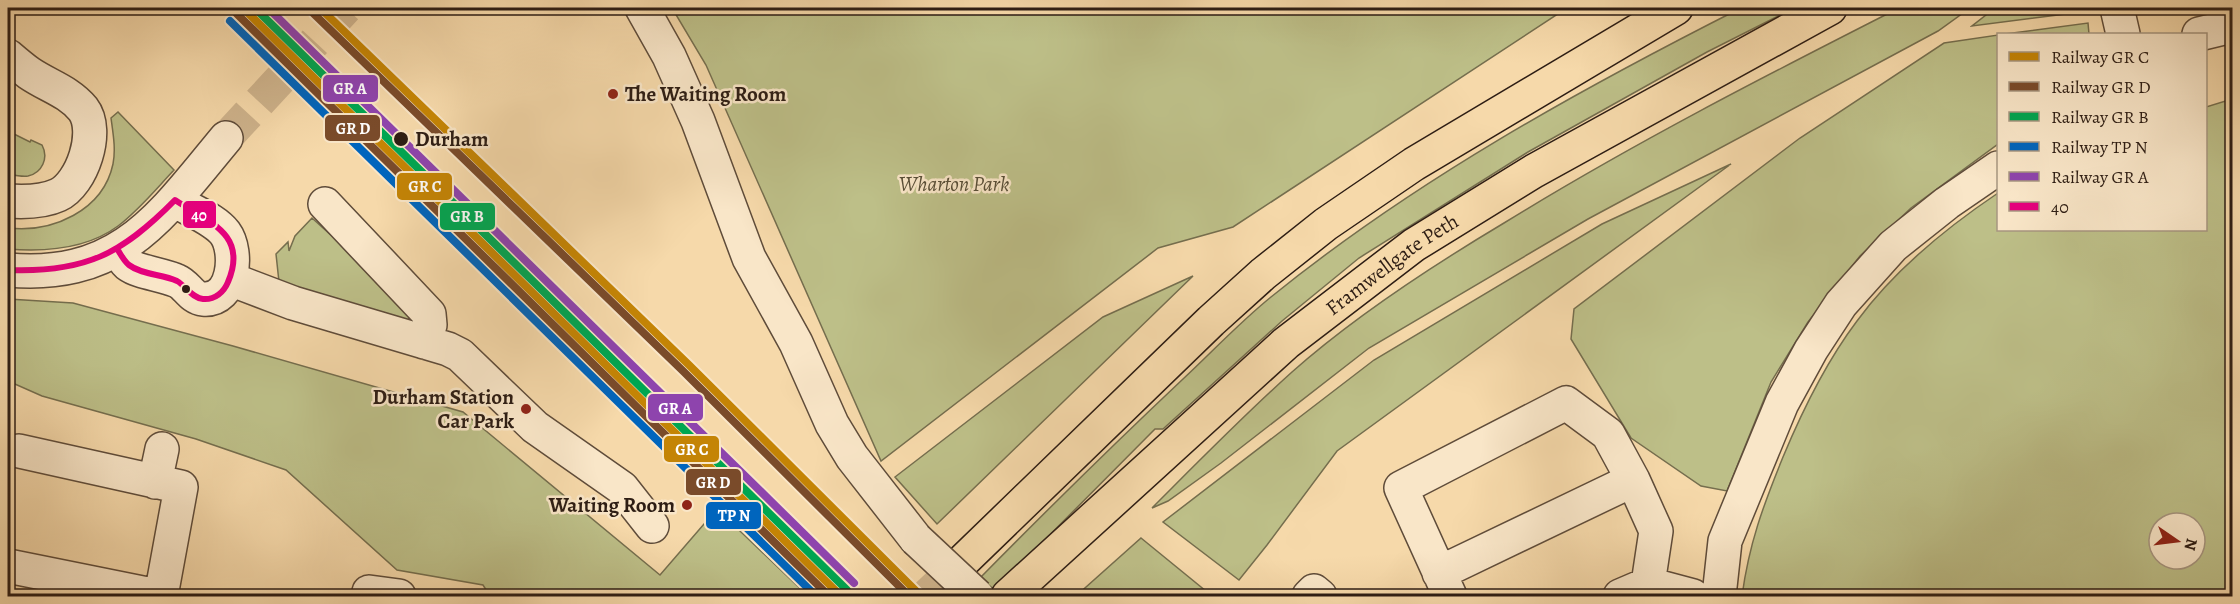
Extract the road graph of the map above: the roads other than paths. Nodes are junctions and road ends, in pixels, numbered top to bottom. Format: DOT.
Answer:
graph roads {
  1 [pos="642,8"];
  2 [pos="1676,8"];
  3 [pos="1830,8"];
  4 [pos="2117,8"];
  5 [pos="2232,26"];
  6 [pos="2123,33"];
  7 [pos="2203,33"];
  8 [pos="8,56"];
  9 [pos="226,138"];
  10 [pos="1997,169"];
  11 [pos="175,200"];
  12 [pos="8,201"];
  13 [pos="325,204"];
  14 [pos="118,250"];
  15 [pos="8,270"];
  16 [pos="230,279"];
  17 [pos="424,342"];
  18 [pos="162,450"];
  19 [pos="20,452"];
  20 [pos="1633,480"];
  21 [pos="155,482"];
  22 [pos="652,526"];
  23 [pos="960,563"];
  24 [pos="8,566"];
  25 [pos="1445,585"];
  26 [pos="68,587"];
  27 [pos="1634,590"];
  28 [pos="159,597"];
  29 [pos="977,597"];
  30 [pos="1008,597"];
  31 [pos="1309,597"];
  32 [pos="1320,597"];
  33 [pos="1693,597"];
  34 [pos="1719,597"];
  1 -- 29 [label="street, bridge"];
  2 -- 23 [label="highway"];
  3 -- 30 [label="highway, Framwellgate Peth"];
  4 -- 6 [label="street"];
  5 -- 7 [label="street"];
  8 -- 12 [label="street"];
  9 -- 11 [label="street"];
  10 -- 34 [label="street"];
  11 -- 14 [label="street"];
  11 -- 16 [label="street"];
  13 -- 17 [label="street"];
  14 -- 15 [label="street"];
  14 -- 16 [label="street"];
  16 -- 17 [label="street"];
  17 -- 22 [label="street"];
  18 -- 21 [label="street"];
  19 -- 21 [label="street"];
  20 -- 25 [label="street"];
  20 -- 25 [label="street"];
  20 -- 27 [label="street"];
  21 -- 28 [label="street"];
  24 -- 26 [label="street"];
  26 -- 28 [label="street"];
  27 -- 33 [label="street"];
  31 -- 32 [label="street"];
}
